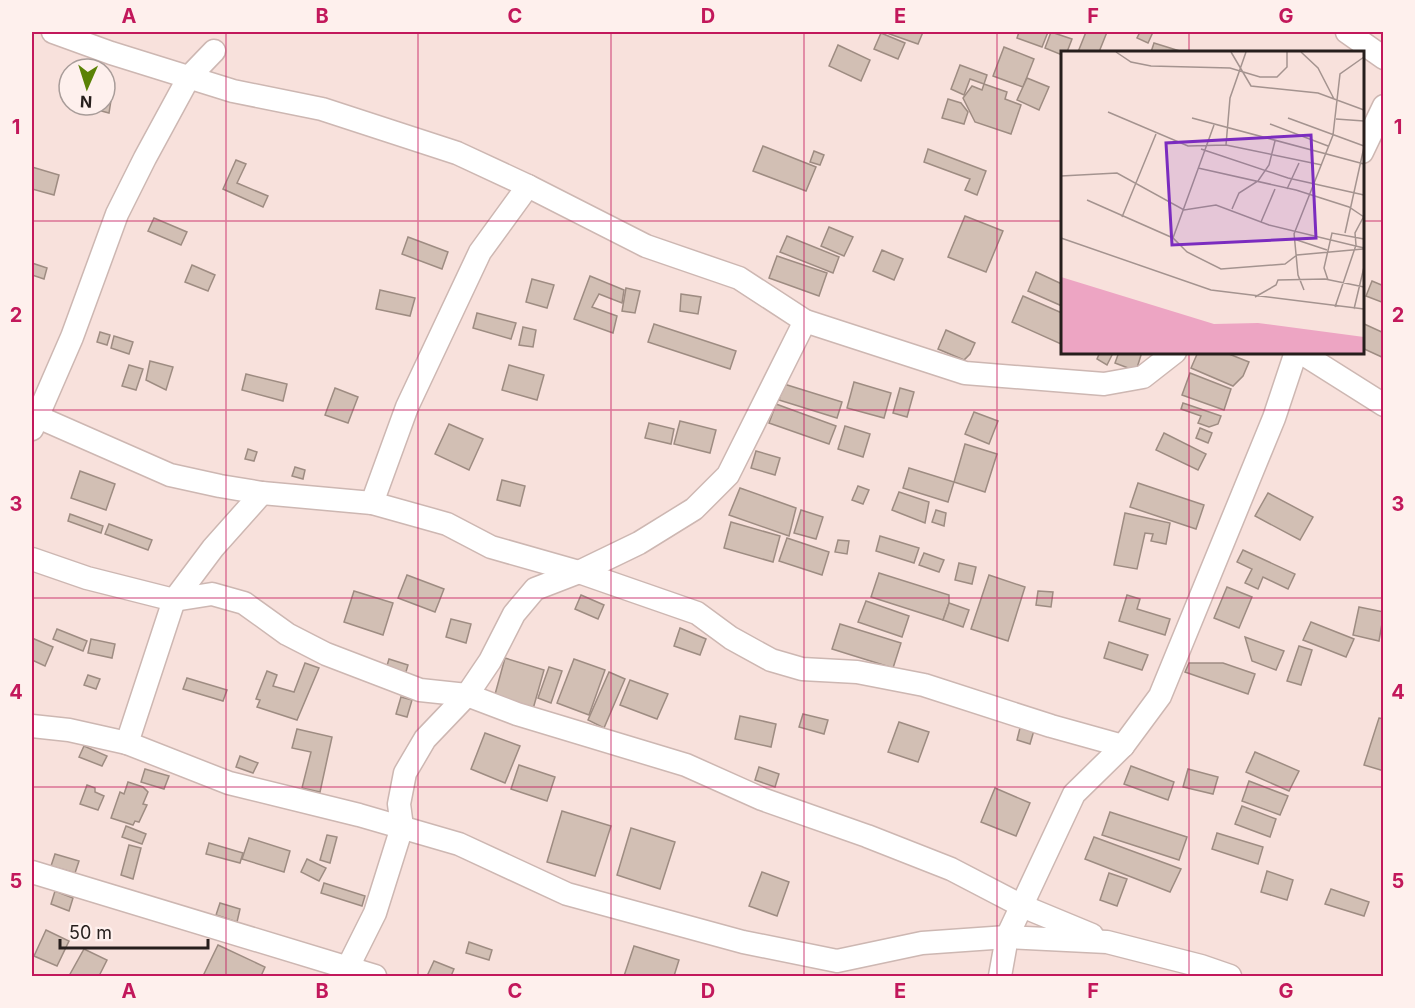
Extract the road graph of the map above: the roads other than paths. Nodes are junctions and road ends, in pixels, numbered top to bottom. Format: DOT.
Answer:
graph roads {
  1 [pos="53,32"];
  2 [pos="1347,32"];
  3 [pos="215,41"];
  4 [pos="1383,58"];
  5 [pos="189,77"];
  6 [pos="233,91"];
  7 [pos="1383,106"];
  8 [pos="1364,148"];
  9 [pos="528,186"];
  10 [pos="805,321"];
  11 [pos="1172,354"];
  12 [pos="1297,354"];
  13 [pos="1301,354"];
  14 [pos="1383,405"];
  15 [pos="34,420"];
  16 [pos="262,493"];
  17 [pos="372,503"];
  18 [pos="32,559"];
  19 [pos="579,572"];
  20 [pos="174,600"];
  21 [pos="467,695"];
  22 [pos="32,726"];
  23 [pos="127,743"];
  24 [pos="1123,746"];
  25 [pos="402,827"];
  26 [pos="32,872"];
  27 [pos="1022,906"];
  28 [pos="1007,937"];
  29 [pos="1107,942"];
  30 [pos="348,967"];
  31 [pos="836,969"];
  32 [pos="375,976"];
  33 [pos="1000,976"];
  34 [pos="1230,976"];
  1 -- 5 [label="street"];
  2 -- 4 [label="street"];
  3 -- 5 [label="street"];
  3 -- 6 [label="street"];
  5 -- 6 [label="street"];
  5 -- 15 [label="street"];
  6 -- 9 [label="street"];
  7 -- 8 [label="street"];
  9 -- 10 [label="street"];
  9 -- 17 [label="street"];
  10 -- 11 [label="street"];
  10 -- 19 [label="street"];
  12 -- 24 [label="street"];
  13 -- 14 [label="street"];
  15 -- 16 [label="street"];
  16 -- 17 [label="street"];
  16 -- 20 [label="street"];
  17 -- 19 [label="street"];
  18 -- 20 [label="street"];
  19 -- 21 [label="street"];
  19 -- 24 [label="street"];
  20 -- 21 [label="street"];
  20 -- 23 [label="street"];
  21 -- 25 [label="street"];
  21 -- 27 [label="street"];
  22 -- 23 [label="street"];
  23 -- 25 [label="street"];
  24 -- 27 [label="street"];
  25 -- 30 [label="street"];
  25 -- 31 [label="street"];
  26 -- 30 [label="street"];
  27 -- 28 [label="street"];
  27 -- 29 [label="street"];
  28 -- 29 [label="street"];
  28 -- 31 [label="street"];
  28 -- 33 [label="street"];
  29 -- 34 [label="street"];
  30 -- 32 [label="street"];
}
